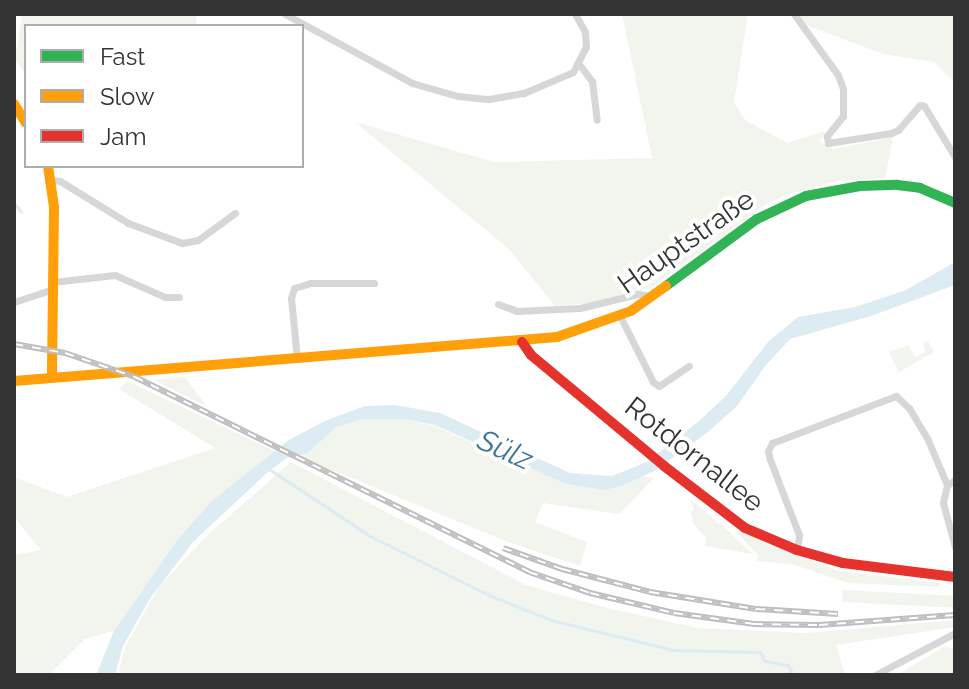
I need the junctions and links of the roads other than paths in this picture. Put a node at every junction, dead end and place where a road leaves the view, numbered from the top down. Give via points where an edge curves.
1 (285, 14) edge
2 (575, 14) edge
3 (794, 14) edge
4 (303, 24) edge
5 (304, 24) edge
6 (579, 64) junction
7 (597, 120) dead end
8 (955, 157) edge
9 (49, 168) edge
10 (52, 180) junction
11 (955, 203) edge
12 (235, 213) dead end
13 (374, 283) dead end
14 (53, 286) junction
15 (655, 296) junction
16 (179, 297) dead end
17 (14, 302) edge
18 (498, 304) dead end
19 (620, 316) junction
20 (522, 342) junction
21 (297, 359) junction
22 (689, 366) dead end
23 (52, 378) junction
24 (14, 381) edge
25 (955, 480) edge
26 (947, 485) junction
27 (955, 547) edge
28 (797, 550) junction
29 (955, 577) edge
30 (955, 633) edge
31 (875, 675) edge

1 - 4 street
2 - 6 street via 586,40
3 - 8 street via 843,89 843,116 827,136 828,143 891,133 920,105
5 - 6 street via 412,83 458,96 515,95 562,79
6 - 7 street via 592,81
9 - 10 main road
10 - 12 street via 128,223 182,243 198,240
10 - 14 main road
11 - 15 main road, Hauptstraße via 897,185 806,196 757,219
13 - 21 street via 294,288
14 - 16 street via 115,275 165,297
14 - 17 street
14 - 23 main road
15 - 18 street via 638,294 580,308 517,311
15 - 19 main road, Hauptstraße
19 - 20 main road, Hauptstraße via 570,334
19 - 22 street via 653,382 659,386
20 - 21 main road, Hauptstraße
20 - 28 main road, Rotdornallee via 531,355 730,520
21 - 23 main road, Hauptstraße
23 - 24 main road, Hauptstraße
25 - 26 street
26 - 27 street via 943,503
26 - 28 street via 928,440 896,396 769,446 799,535
28 - 29 main road, Rotdornallee via 856,565
30 - 31 street

